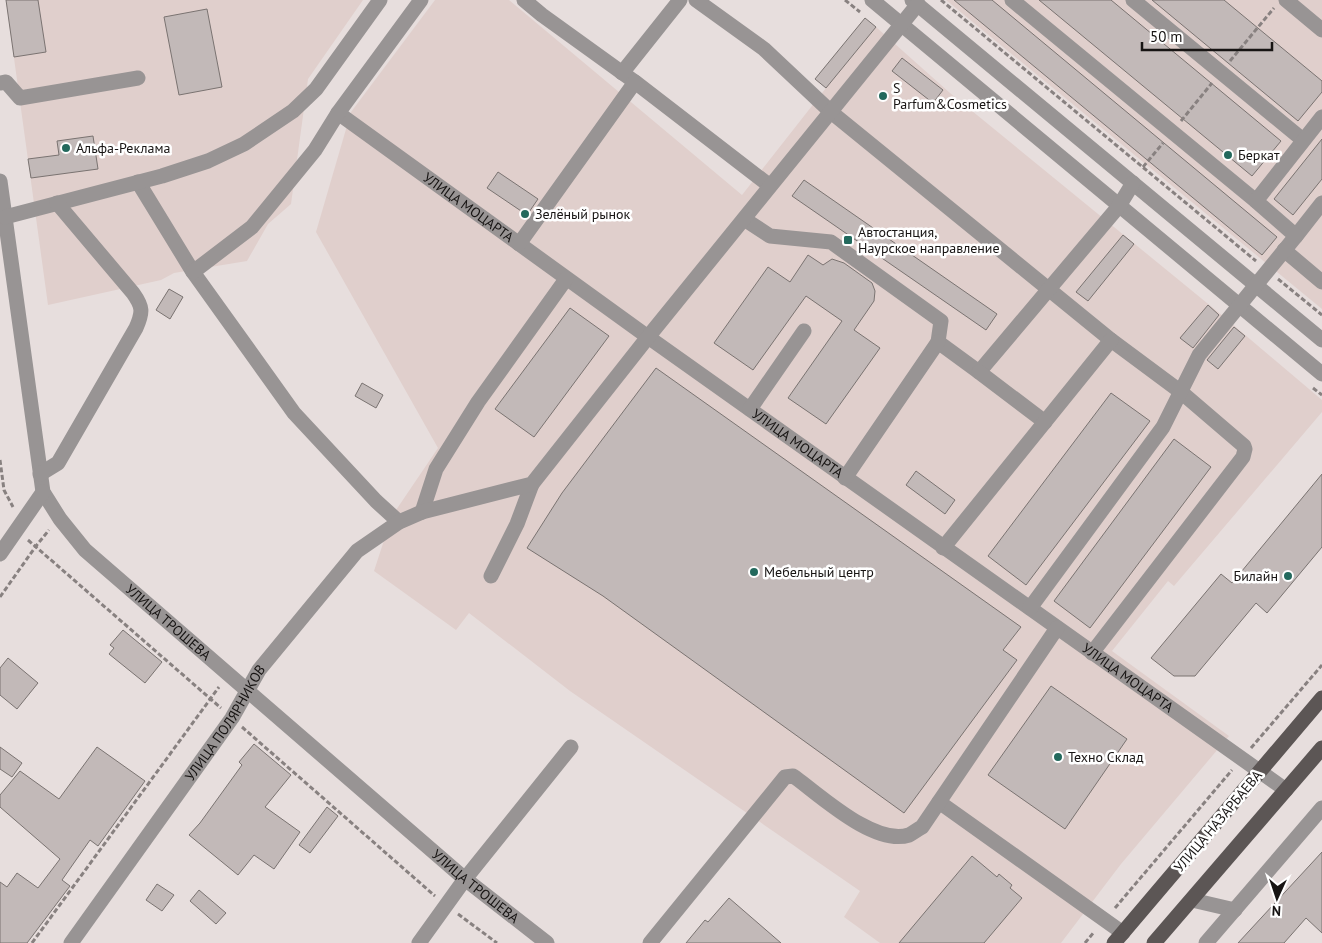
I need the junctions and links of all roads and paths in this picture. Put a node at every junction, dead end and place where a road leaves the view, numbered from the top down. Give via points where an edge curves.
1 (380, 0) edge
2 (421, 0) edge
3 (524, 0) edge
4 (547, 0) edge
5 (680, 0) edge
6 (696, 0) edge
7 (872, 0) edge
8 (941, 0) edge
9 (1012, 0) edge
10 (1133, 0) edge
11 (1286, 0) edge
12 (920, 3) edge
13 (542, 15) junction
14 (901, 25) junction
15 (1322, 30) edge
16 (622, 73) junction
17 (138, 78) dead end
18 (635, 82) junction
19 (0, 83) edge
20 (830, 112) junction
21 (338, 113) junction
22 (1322, 117) edge
23 (1303, 140) junction
24 (0, 181) edge
25 (138, 182) junction
26 (1133, 183) junction
27 (770, 186) junction
28 (1256, 201) junction
29 (57, 203) junction
30 (1322, 203) edge
31 (1119, 206) junction
32 (5, 217) junction
33 (744, 219) junction
34 (1296, 236) junction
35 (519, 244) junction
36 (1284, 250) junction
37 (1268, 270) junction
38 (193, 272) junction
39 (566, 279) junction
40 (1322, 282) edge
41 (1256, 285) junction
42 (1049, 288) junction
43 (1239, 305) junction
44 (1322, 315) edge
45 (804, 331) dead end
46 (648, 337) junction
47 (1112, 340) junction
48 (1322, 340) edge
49 (938, 342) junction
50 (979, 372) junction
51 (1322, 374) edge
52 (1181, 392) junction
53 (750, 409) junction
54 (1045, 422) junction
55 (40, 474) junction
56 (845, 478) junction
57 (532, 484) junction
58 (43, 492) junction
59 (422, 512) junction
60 (60, 519) junction
61 (399, 522) junction
62 (943, 548) junction
63 (0, 554) edge
64 (492, 576) dead end
65 (0, 597) edge
66 (1030, 608) junction
67 (1057, 628) junction
68 (1092, 653) junction
69 (1322, 665) edge
70 (228, 674) junction
71 (248, 691) junction
72 (1322, 698) edge
73 (571, 747) dead end
74 (1322, 748) edge
75 (1242, 759) junction
76 (1260, 772) junction
77 (1286, 790) junction
78 (939, 802) junction
79 (1322, 808) edge
80 (465, 879) junction
81 (1192, 900) junction
82 (1235, 910) junction
83 (1104, 920) junction
84 (1118, 938) edge
85 (32, 943) edge
86 (71, 943) edge
87 (419, 943) edge
88 (547, 943) edge
89 (650, 943) edge
90 (1085, 943) edge
91 (1154, 943) edge
92 (1206, 943) edge

1 - 25 street via 316,90 293,111 244,144 208,161
2 - 21 street
3 - 13 street
4 - 13 street
5 - 16 street
6 - 20 street via 764,49
7 - 14 street
8 - 37 path
9 - 28 street
10 - 23 street
11 - 15 street
12 - 14 street
12 - 26 street
13 - 16 street
14 - 20 street
14 - 31 street
16 - 18 street
17 - 19 street via 20,98 6,82
18 - 27 street
18 - 35 street
20 - 27 street
20 - 42 street
21 - 35 street, УЛИЦА МОЦАРТА
21 - 38 street via 315,150 252,227
22 - 23 street
23 - 28 street
24 - 32 street, УЛИЦА ТРОШЕВА
25 - 29 street
25 - 38 street
26 - 31 street
26 - 41 street
27 - 33 street
28 - 34 street
29 - 32 street
29 - 55 street via 142,308 136,328 58,463
30 - 34 street
31 - 42 street
31 - 43 street
32 - 55 street, УЛИЦА ТРОШЕВА
33 - 46 street
33 - 49 street via 770,236 831,242 941,321
34 - 36 street
35 - 39 street, УЛИЦА МОЦАРТА
36 - 37 street
36 - 40 street
37 - 41 street
37 - 44 path
38 - 61 street via 294,413
39 - 46 street, УЛИЦА МОЦАРТА
39 - 59 street via 446,452 436,470
41 - 43 street
41 - 48 street
42 - 47 street
42 - 50 street
43 - 51 street
43 - 52 street via 1199,355
45 - 53 street
46 - 53 street, УЛИЦА МОЦАРТА
46 - 57 street
47 - 52 street
47 - 54 street
49 - 50 street
49 - 56 street
50 - 54 street
52 - 66 street via 1163,427
52 - 68 street via 1241,443 1244,454
53 - 56 street, УЛИЦА МОЦАРТА
54 - 62 street
55 - 58 street, УЛИЦА ТРОШЕВА
56 - 62 street, УЛИЦА МОЦАРТА
57 - 59 street, УЛИЦА ПОЛЯРНИКОВ
57 - 64 street
58 - 60 street, УЛИЦА ТРОШЕВА
58 - 63 street
59 - 61 street, УЛИЦА ПОЛЯРНИКОВ
60 - 65 path via 36,546
60 - 70 street, УЛИЦА ТРОШЕВА via 85,550
61 - 71 street, УЛИЦА ПОЛЯРНИКОВ via 357,550 259,670
62 - 66 street, УЛИЦА МОЦАРТА
66 - 67 street, УЛИЦА МОЦАРТА
67 - 68 street, УЛИЦА МОЦАРТА
67 - 78 street
68 - 75 street, УЛИЦА МОЦАРТА
69 - 75 path
70 - 71 street, УЛИЦА ТРОШЕВА
70 - 85 path
71 - 80 street, УЛИЦА ТРОШЕВА
71 - 86 street, УЛИЦА ПОЛЯРНИКОВ
72 - 76 main road, УЛИЦА НАЗАРБАЕВА
73 - 80 street
74 - 77 main road
75 - 76 street, УЛИЦА МОЦАРТА
75 - 83 path
76 - 77 street, УЛИЦА МОЦАРТА
76 - 84 main road, УЛИЦА НАЗАРБАЕВА
77 - 81 main road
78 - 83 street
78 - 89 street via 922,826 909,834 895,836 859,824 793,776 785,778
79 - 82 street
80 - 87 street
80 - 88 street, УЛИЦА ТРОШЕВА
81 - 82 street
81 - 91 main road
82 - 92 street
83 - 84 street
83 - 90 path

